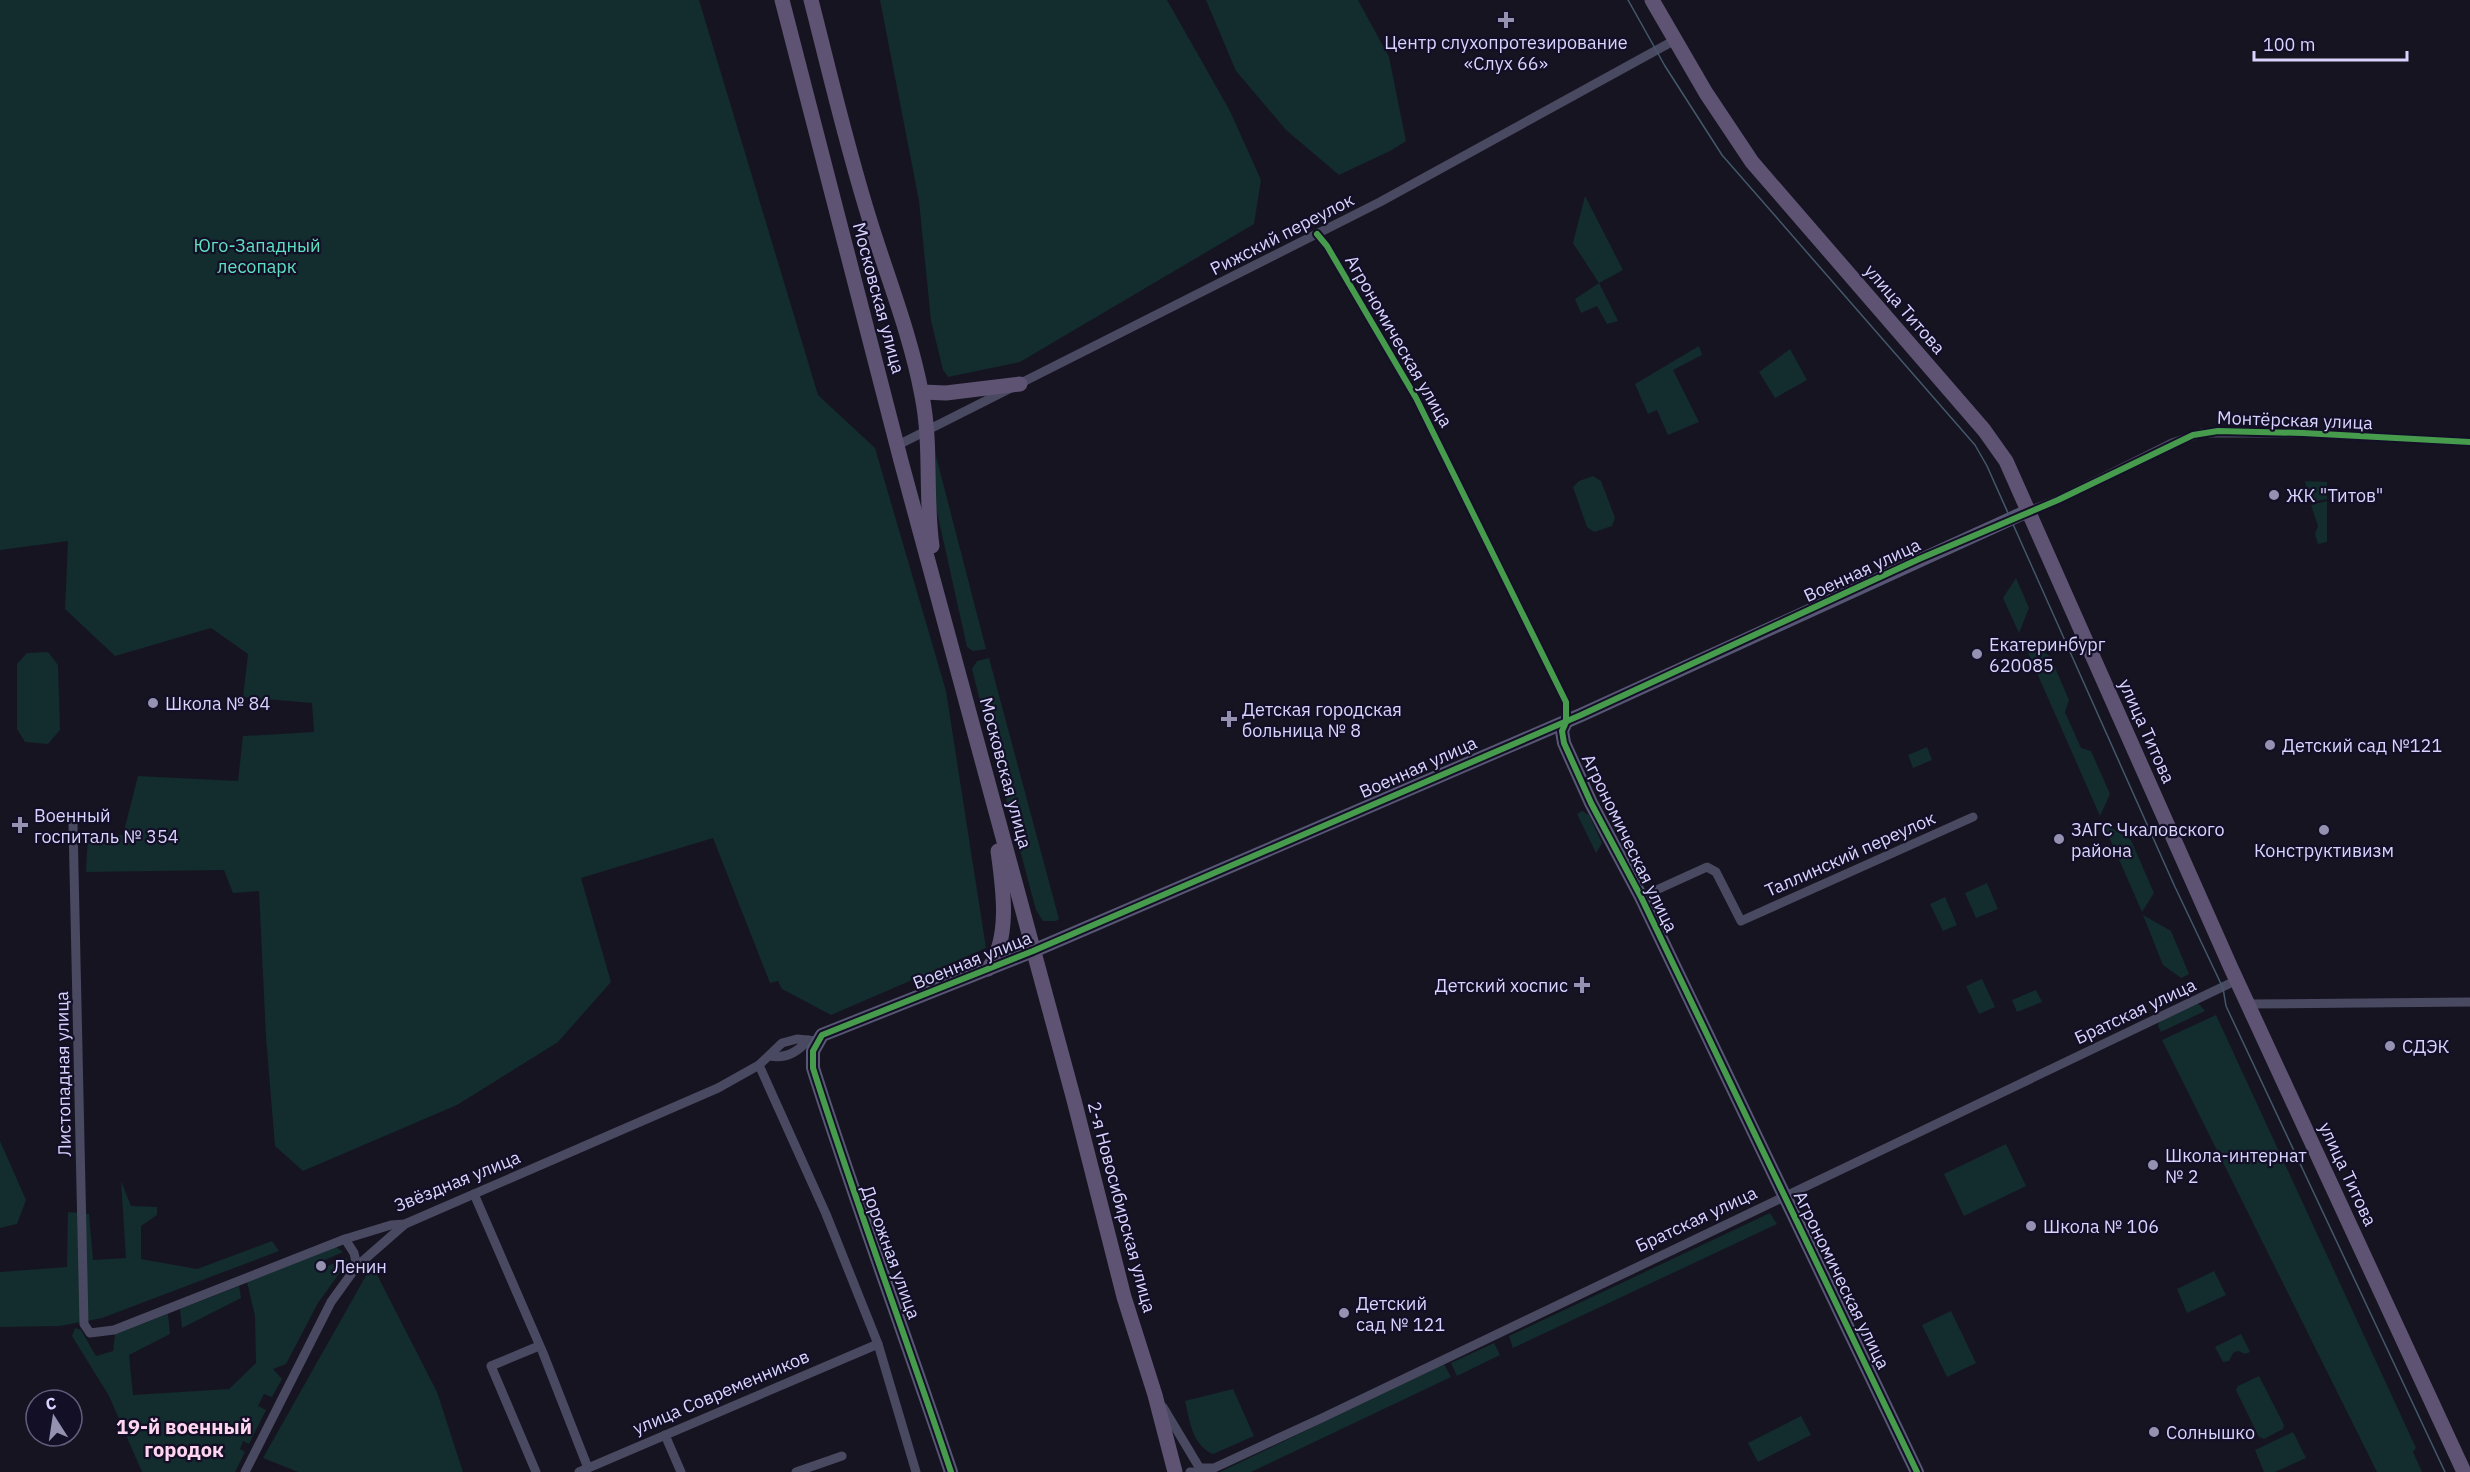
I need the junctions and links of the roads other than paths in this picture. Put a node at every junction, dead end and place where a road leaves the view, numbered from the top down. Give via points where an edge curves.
1 (782, 0) edge
2 (811, 0) edge
3 (1652, 0) edge
4 (1675, 40) junction
5 (1317, 234) junction
6 (1020, 384) junction
7 (922, 392) junction
8 (929, 430) junction
9 (2470, 442) edge
10 (898, 445) junction
11 (2028, 511) junction
12 (941, 605) junction
13 (1566, 722) junction
14 (1973, 817) dead end
15 (999, 822) junction
16 (73, 824) dead end
17 (1641, 897) junction
18 (1033, 951) junction
19 (988, 969) junction
20 (2237, 980) junction
21 (2470, 1002) edge
22 (2249, 1004) junction
23 (812, 1041) junction
24 (782, 1043) joint
25 (770, 1056) junction
26 (759, 1065) junction
27 (474, 1194) junction
28 (1784, 1196) junction
29 (405, 1224) junction
30 (345, 1239) junction
31 (357, 1266) junction
32 (84, 1324) joint
33 (878, 1344) junction
34 (539, 1346) junction
35 (1155, 1395) junction
36 (665, 1435) junction
37 (842, 1456) dead end
38 (583, 1470) edge
39 (1197, 1471) edge
40 (245, 1472) edge
41 (536, 1472) edge
42 (681, 1472) edge
43 (796, 1472) edge
44 (916, 1472) edge
45 (951, 1472) edge
46 (1175, 1472) edge
47 (1917, 1472) edge
48 (2464, 1472) edge

1 - 10 main road, Московская улица
2 - 7 main road, Московская улица via 869,220
3 - 4 main road, улица Титова
4 - 5 street, Рижский переулок
4 - 11 main road, улица Титова via 1752,162 1998,448
5 - 6 street, Рижский переулок
5 - 13 street, Агрономическая улица via 1439,443 1566,702
6 - 7 main road
6 - 8 street, Рижский переулок
7 - 8 main road, Московская улица
8 - 10 street, Рижский переулок
8 - 12 main road, Московская улица via 928,507
9 - 11 street, Монтёрская улица via 2303,433 2201,433
10 - 12 main road, Московская улица
11 - 13 street, Военная улица
11 - 20 main road, улица Титова
12 - 15 main road, Московская улица
13 - 17 street, Агрономическая улица via 1562,731 1564,744
13 - 18 street, Военная улица
14 - 17 street, Таллинский переулок via 1741,921 1716,872 1707,867
15 - 18 main road, Московская улица
15 - 19 main road via 996,837 1005,896 999,951
16 - 32 street, Листопадная улица
17 - 28 street, Агрономическая улица
18 - 19 street, Военная улица
18 - 35 main road, 2-я Новосибирская улица via 1124,1298
19 - 23 street, Военная улица
20 - 22 main road, улица Титова
20 - 28 street, Братская улица
21 - 22 street
22 - 48 main road, улица Титова
23 - 24 street, Военная улица
23 - 25 street, Военная улица via 788,1055
23 - 45 street, Дорожная улица via 813,1068 858,1208
24 - 25 street, Звёздная улица
25 - 26 street, Звёздная улица
26 - 27 street, Звёздная улица via 718,1088
26 - 33 street via 826,1214
27 - 29 street, Звёздная улица
27 - 34 street
28 - 39 street, Братская улица via 1311,1423 1214,1468
28 - 47 street, Агрономическая улица
29 - 30 street, Звёздная улица
29 - 31 street
30 - 31 street
30 - 32 street, Звёздная улица via 114,1330 90,1333
31 - 40 street via 331,1302
33 - 36 street, улица Современников
33 - 44 street
34 - 38 street
34 - 41 street via 492,1366
35 - 39 street
35 - 46 main road, 2-я Новосибирская улица
36 - 38 street, улица Современников
36 - 42 street
37 - 43 street

